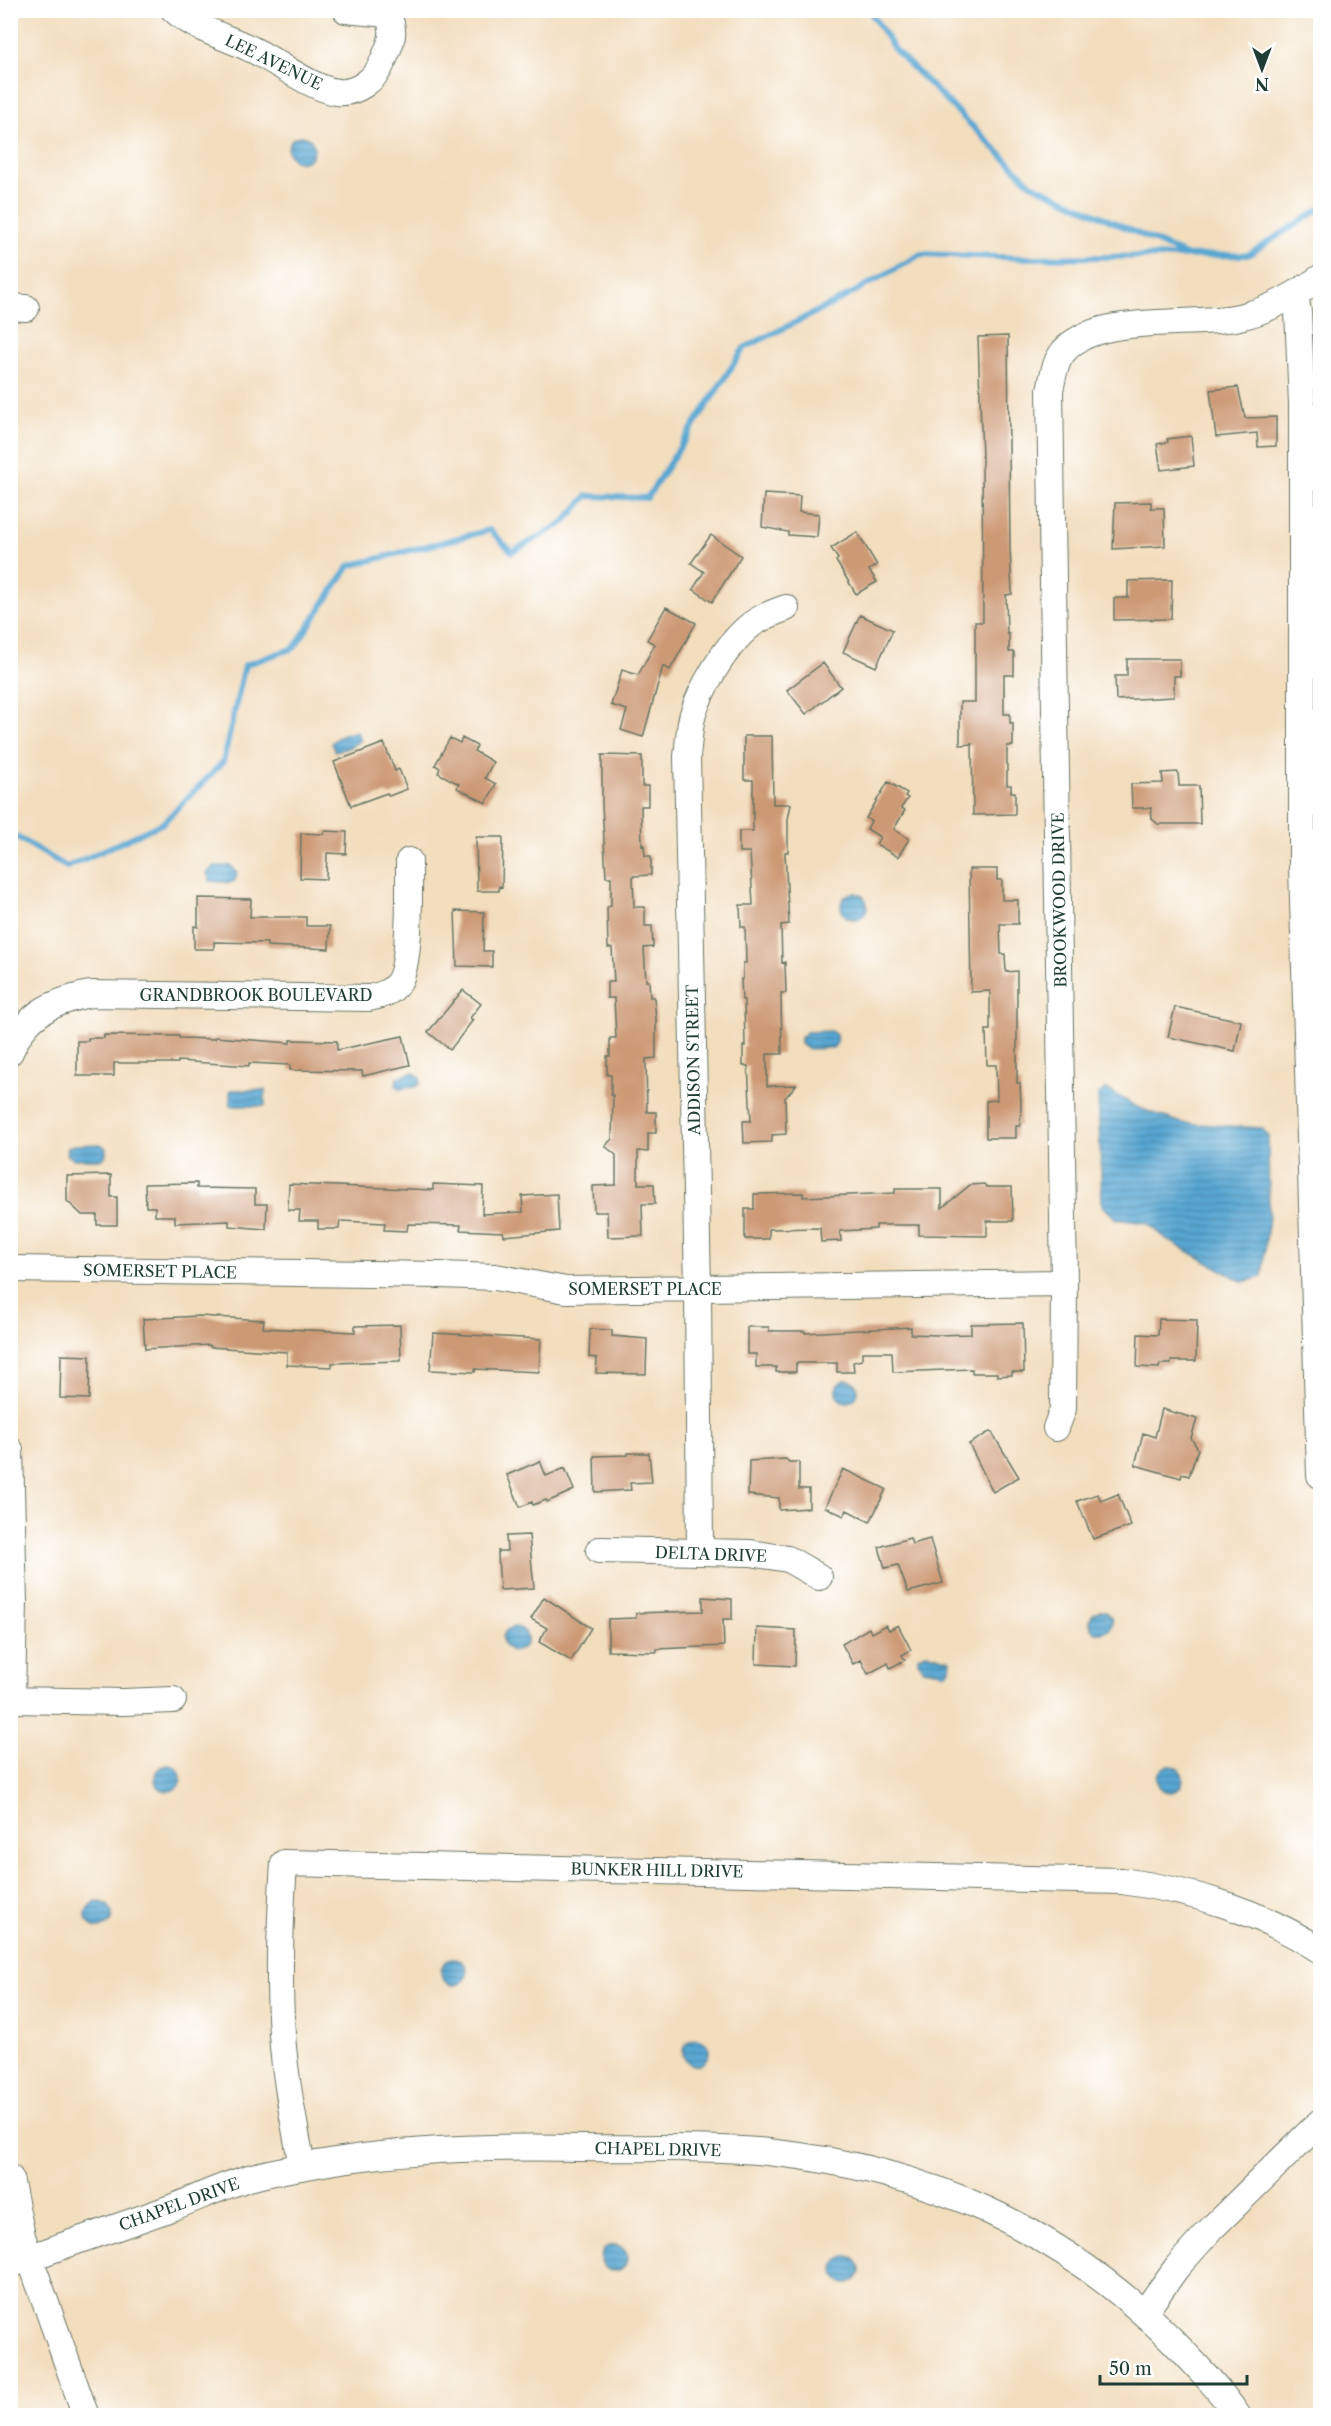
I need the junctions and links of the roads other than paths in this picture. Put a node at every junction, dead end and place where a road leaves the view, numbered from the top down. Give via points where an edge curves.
1 (174, 10) edge
2 (346, 10) edge
3 (1320, 278) edge
4 (1295, 295) junction
5 (786, 608) dead end
6 (409, 861) dead end
7 (10, 1052) edge
8 (10, 1269) edge
9 (1064, 1283) junction
10 (698, 1289) junction
11 (1056, 1428) dead end
12 (10, 1450) edge
13 (1320, 1475) edge
14 (599, 1550) dead end
15 (700, 1552) junction
16 (819, 1576) dead end
17 (11, 1700) edge
18 (173, 1700) dead end
19 (1320, 1950) edge
20 (1320, 2122) edge
21 (302, 2166) junction
22 (10, 2178) edge
23 (20, 2261) edge
24 (1144, 2313) junction
25 (86, 2415) edge
26 (1238, 2415) edge

1 - 2 street, LEE AVENUE via 186,21 251,49 322,87 345,92 355,91 380,70 393,39 393,25 387,14
3 - 4 street
4 - 9 street, BROOKWOOD DRIVE via 1237,318 1102,328 1075,340 1053,371 1050,390
4 - 13 street via 1302,416 1302,867
5 - 10 street, ADDISON STREET via 745,629 726,652 693,714 688,750
6 - 7 street, GRANDBROOK BOULEVARD via 404,973 392,990 382,996 90,994 61,1000 39,1011
8 - 10 street, SOMERSET PLACE via 440,1275 495,1277 566,1290
9 - 10 street, SOMERSET PLACE
9 - 11 street, BROOKWOOD DRIVE via 1063,1408
10 - 15 street, ADDISON STREET
12 - 17 street via 14,1601
14 - 15 street, DELTA DRIVE
15 - 16 street, DELTA DRIVE via 751,1553 788,1559
17 - 18 street
19 - 21 street, BUNKER HILL DRIVE via 1252,1913 1209,1898 1164,1886 1122,1881 284,1863 279,1977 282,2036
20 - 24 street via 1213,2227 1177,2267
21 - 23 street, CHAPEL DRIVE via 250,2178
21 - 24 street, CHAPEL DRIVE via 381,2154 498,2146 711,2149 824,2160 940,2190 991,2211 1087,2266
22 - 23 street via 22,2236
23 - 25 street
24 - 26 street, CHAPEL DRIVE

